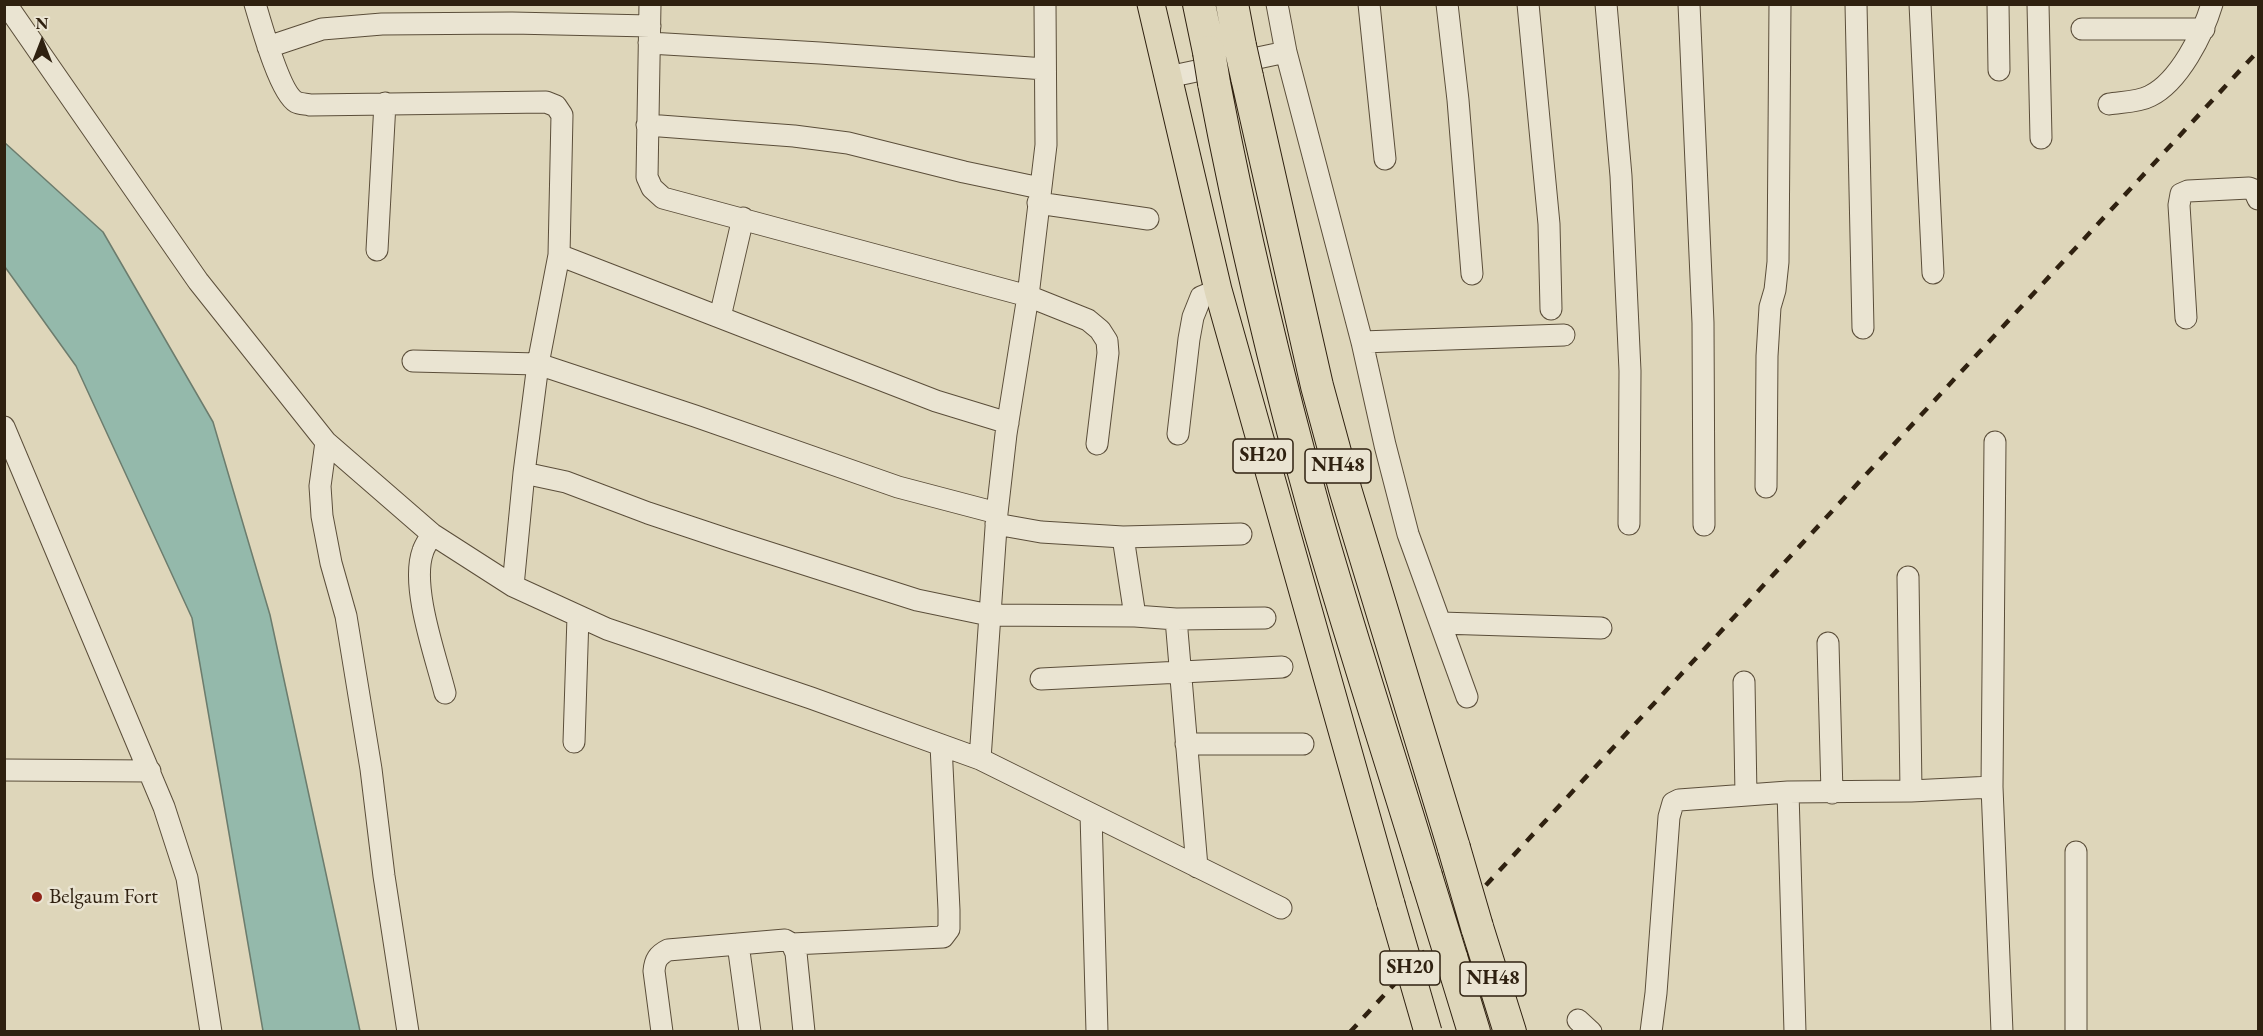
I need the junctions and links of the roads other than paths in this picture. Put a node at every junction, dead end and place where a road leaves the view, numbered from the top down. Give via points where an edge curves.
1 (6, 4) edge
2 (255, 4) edge
3 (650, 4) edge
4 (1045, 4) edge
5 (1151, 4) edge
6 (1199, 4) edge
7 (1232, 4) edge
8 (1277, 4) edge
9 (1369, 4) edge
10 (1447, 4) edge
11 (1528, 4) edge
12 (1606, 4) edge
13 (1689, 4) edge
14 (1780, 4) edge
15 (1856, 4) edge
16 (1920, 4) edge
17 (1998, 4) edge
18 (2038, 4) edge
19 (2212, 4) edge
20 (2082, 29) dead end
21 (2204, 29) junction
22 (650, 34) junction
23 (268, 46) junction
24 (1286, 52) junction
25 (1045, 69) junction
26 (1999, 70) dead end
27 (1168, 77) junction
28 (385, 103) junction
29 (2109, 104) dead end
30 (647, 124) junction
31 (2041, 138) dead end
32 (1385, 159) dead end
33 (1039, 196) junction
34 (2259, 199) edge
35 (743, 218) junction
36 (1148, 219) dead end
37 (377, 250) dead end
38 (559, 255) junction
39 (1933, 273) dead end
40 (1472, 274) dead end
41 (1218, 290) junction
42 (1028, 296) junction
43 (1551, 309) dead end
44 (720, 317) junction
45 (2186, 318) dead end
46 (1863, 328) dead end
47 (1564, 335) dead end
48 (1362, 342) junction
49 (413, 362) dead end
50 (538, 364) junction
51 (1008, 423) junction
52 (4, 427) edge
53 (1178, 434) dead end
54 (326, 442) junction
55 (1995, 442) dead end
56 (1097, 444) dead end
57 (524, 473) junction
58 (1766, 487) dead end
59 (997, 518) junction
60 (1629, 524) dead end
61 (1704, 525) dead end
62 (432, 534) junction
63 (1241, 534) dead end
64 (1123, 537) junction
65 (1908, 577) dead end
66 (513, 586) junction
67 (989, 615) junction
68 (578, 616) junction
69 (1135, 616) junction
70 (1265, 618) dead end
71 (1176, 619) junction
72 (1441, 623) junction
73 (1601, 628) dead end
74 (1828, 643) dead end
75 (1282, 667) dead end
76 (1180, 672) junction
77 (1041, 679) dead end
78 (1744, 682) dead end
79 (445, 693) dead end
80 (1467, 697) dead end
81 (574, 742) dead end
82 (1186, 744) junction
83 (1302, 744) dead end
84 (941, 745) junction
85 (980, 759) junction
86 (4, 770) edge
87 (150, 771) junction
88 (1992, 787) junction
89 (1911, 791) junction
90 (1788, 792) junction
91 (1832, 793) junction
92 (1746, 795) junction
93 (1091, 814) junction
94 (2076, 852) dead end
95 (1197, 867) junction
96 (1281, 908) dead end
97 (738, 944) junction
98 (792, 944) junction
99 (211, 1032) edge
100 (408, 1032) edge
101 (662, 1032) edge
102 (750, 1032) edge
103 (804, 1032) edge
104 (1097, 1032) edge
105 (1428, 1032) edge
106 (1474, 1032) edge
107 (1510, 1032) edge
108 (1651, 1032) edge
109 (1795, 1032) edge
110 (2002, 1032) edge
111 (2076, 1032) edge

1 - 54 street via 198,281
2 - 23 street
3 - 22 street
4 - 25 street
5 - 27 main road, SH20
6 - 106 highway, NH48, bridge via 1234,190 1280,381 1315,511
7 - 107 highway, NH48, bridge via 1293,286 1344,489
8 - 24 street
9 - 32 street
10 - 40 street
11 - 43 street via 1549,224
12 - 60 street via 1621,176 1630,370
13 - 61 street via 1703,323
14 - 58 street via 1778,262 1770,307
15 - 46 street
16 - 39 street
17 - 26 street
18 - 31 street
19 - 21 street
20 - 21 street
21 - 29 street via 2176,75 2164,87 2149,97
22 - 23 street via 512,23 382,24 322,30
22 - 25 street via 820,53
22 - 30 street
23 - 28 street via 287,93 296,102
24 - 27 street
24 - 48 street
25 - 33 street via 1046,145
27 - 41 main road, SH20
28 - 37 street
28 - 38 street via 546,102 556,106 562,115
30 - 33 street via 848,143 964,172
30 - 35 street via 647,177 652,188 663,198
33 - 36 street
33 - 42 street
34 - 45 street via 2249,188 2181,194
35 - 42 street
35 - 44 street
38 - 44 street
38 - 50 street
41 - 53 street via 1202,297 1193,317
41 - 105 main road, SH20, bridge
42 - 51 street
42 - 56 street via 1088,320 1107,341
44 - 51 street via 936,401
47 - 48 street
48 - 72 street via 1408,534
49 - 50 street
50 - 57 street
50 - 59 street
51 - 59 street
52 - 87 street
54 - 62 street
54 - 100 street via 320,486 322,516 348,627
55 - 88 street
57 - 66 street
57 - 67 street via 567,482 718,537 917,600
59 - 64 street via 1041,532
59 - 67 street
62 - 66 street
62 - 79 street via 423,552 420,589
63 - 64 street
64 - 69 street
65 - 89 street
66 - 68 street
67 - 69 street
67 - 85 street
68 - 81 street
68 - 84 street
69 - 71 street
70 - 71 street
71 - 76 street
72 - 73 street
72 - 80 street
74 - 91 street
75 - 76 street
76 - 77 street
76 - 82 street
78 - 92 street
82 - 83 street
82 - 95 street
84 - 85 street
84 - 98 street via 949,929 943,937 925,939
85 - 93 street
86 - 87 street
87 - 99 street via 187,878
88 - 89 street
88 - 110 street
89 - 91 street
90 - 91 street
90 - 92 street
90 - 109 street
92 - 108 street via 1679,800 1670,809
93 - 95 street
93 - 104 street
94 - 111 street
95 - 96 street
97 - 98 street via 785,940
97 - 101 street via 668,950 659,955 654,971
97 - 102 street
98 - 103 street

